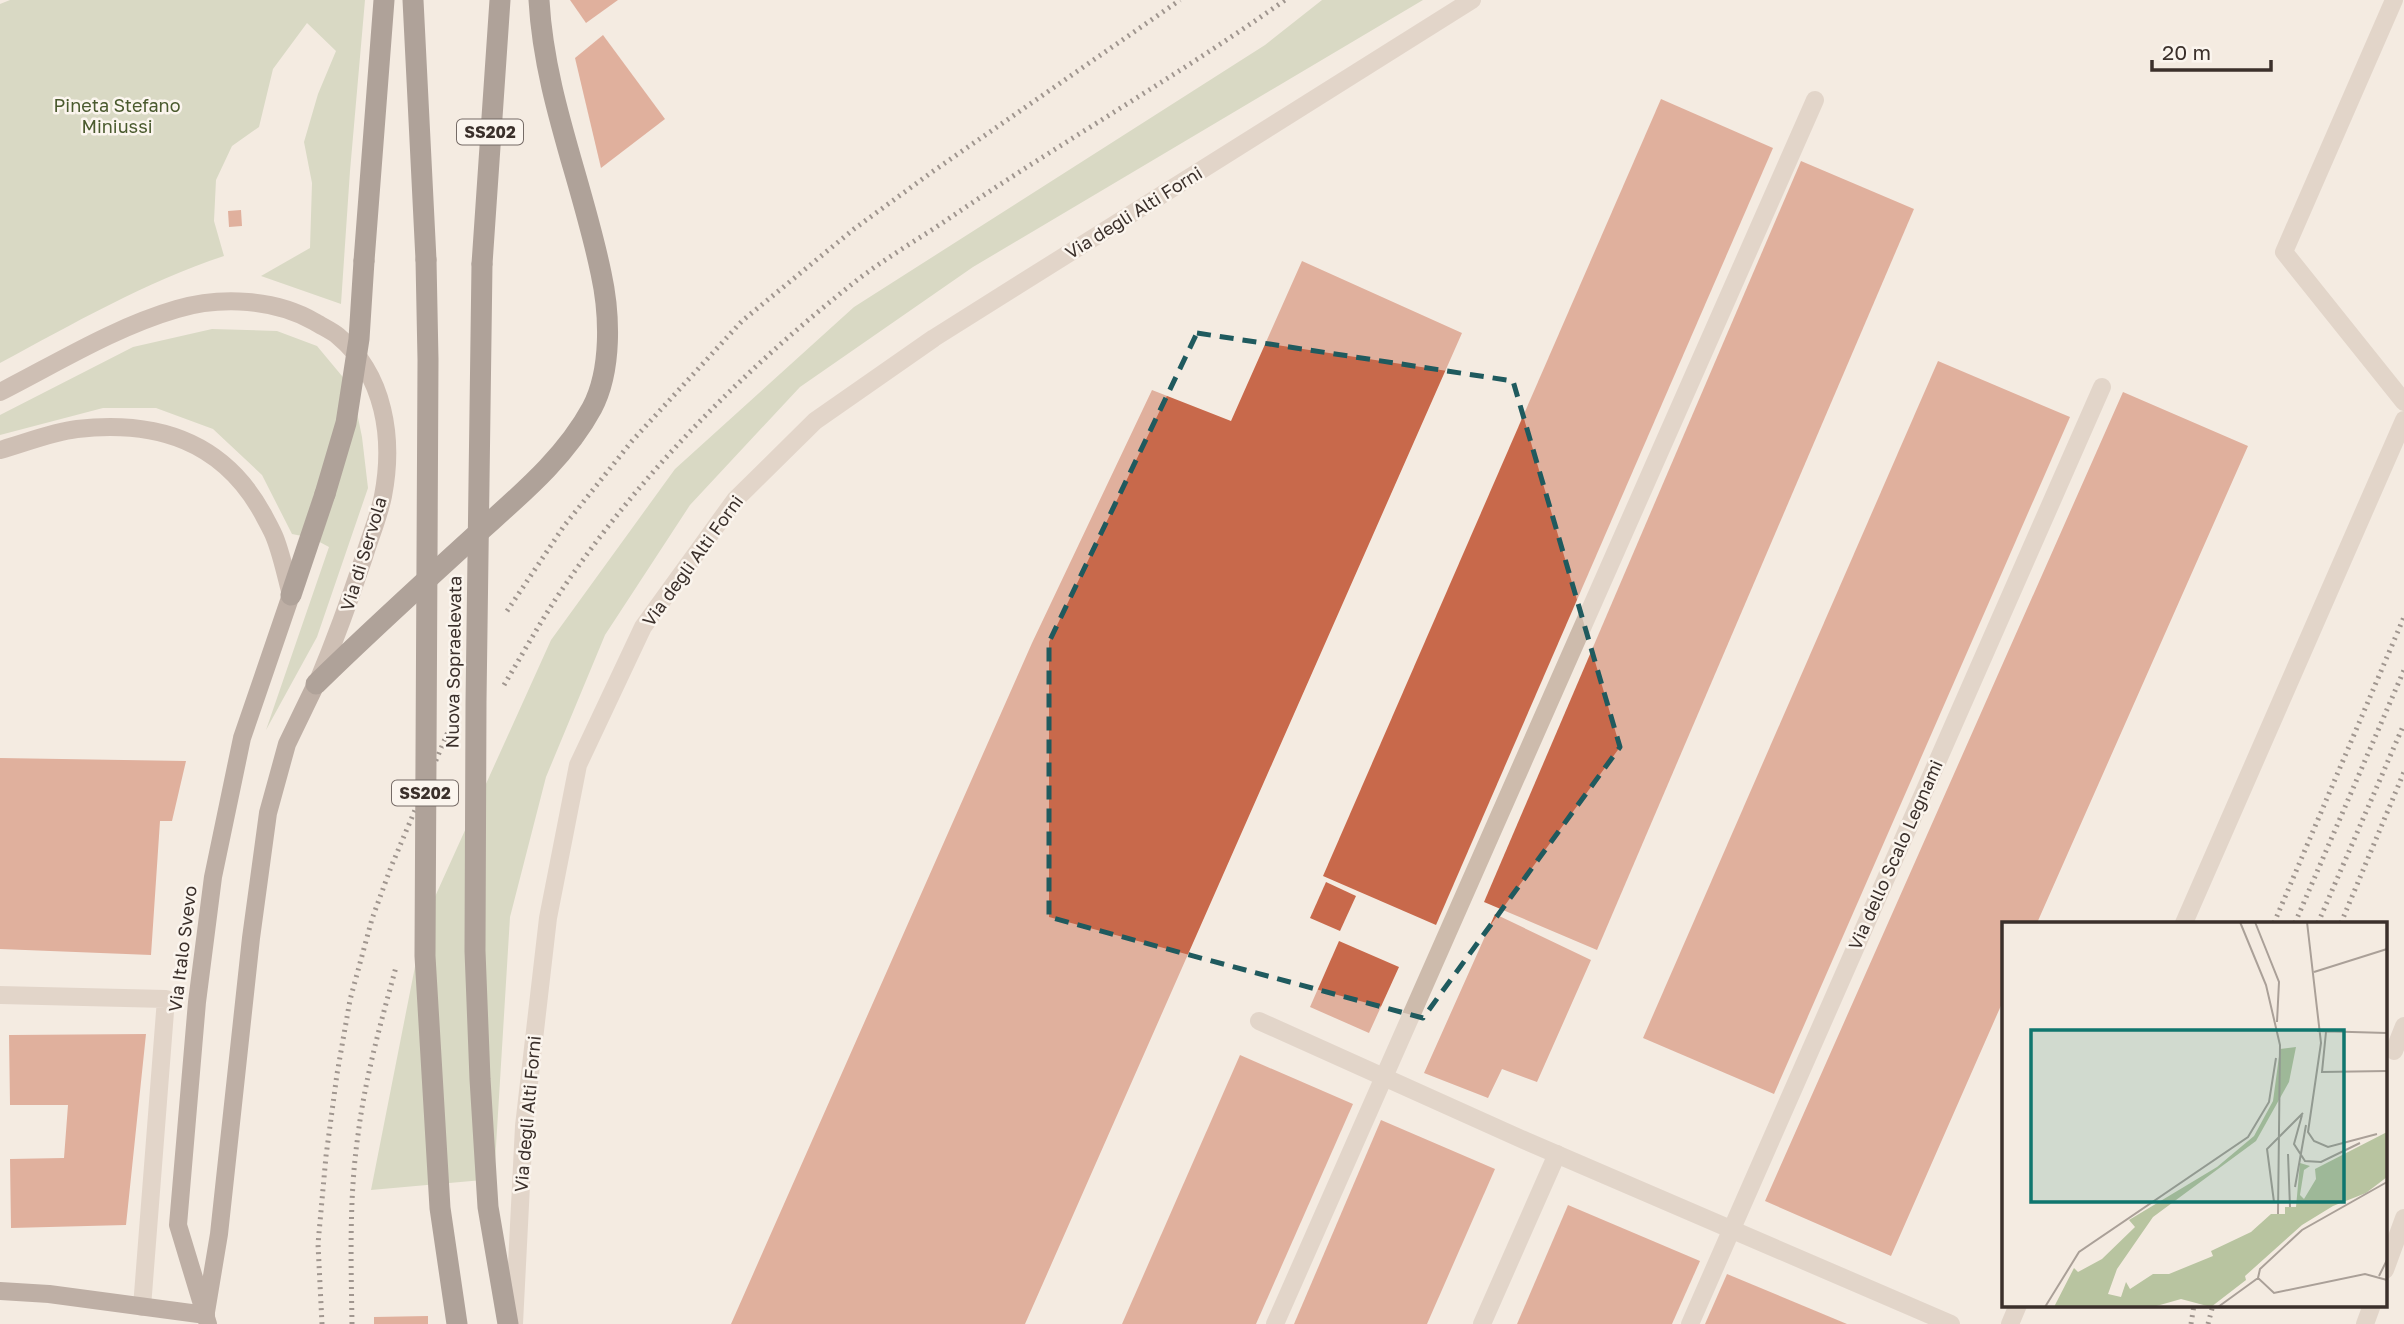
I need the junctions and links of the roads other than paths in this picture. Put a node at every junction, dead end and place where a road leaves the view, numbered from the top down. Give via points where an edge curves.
1 (384, 0) edge
2 (413, 0) edge
3 (500, 0) edge
4 (1472, 0) edge
5 (2394, 0) edge
6 (539, 6) edge
7 (1815, 100) dead end
8 (2102, 387) dead end
9 (0, 392) edge
10 (2404, 402) edge
11 (2404, 420) edge
12 (0, 450) edge
13 (291, 595) junction
14 (316, 684) junction
15 (2184, 922) edge
16 (0, 995) edge
17 (1259, 1021) dead end
18 (2404, 1026) edge
19 (2394, 1054) edge
20 (1383, 1078) junction
21 (1557, 1154) junction
22 (2404, 1218) edge
23 (1731, 1230) junction
24 (2386, 1267) edge
25 (0, 1291) edge
26 (2018, 1306) edge
27 (2372, 1306) edge
28 (142, 1307) junction
29 (207, 1320) edge
30 (457, 1324) edge
31 (508, 1324) edge
32 (514, 1324) edge
33 (1275, 1324) edge
34 (1482, 1324) edge
35 (1690, 1324) edge
36 (1951, 1324) edge
37 (2010, 1324) edge
38 (2365, 1324) edge

1 - 13 highway, bridge via 359,339 346,423
2 - 30 highway, Nuova Sopraelevata / SS202, bridge via 428,359 425,956 440,1208
3 - 31 highway, Nuova Sopraelevata / SS202, bridge via 482,264 475,951 488,1207
4 - 32 street, Via degli Alti Forni via 934,338 815,421 735,500 681,574 643,627 578,765 548,918 524,1126
5 - 10 street via 2284,252
6 - 14 highway, bridge via 552,90 602,275 608,329 603,373 593,406 542,474
7 - 20 street
8 - 23 street, Via dello Scalo Legnami
9 - 14 main road, Via di Servola via 135,323 212,302 257,303 298,312 338,336 367,369 382,404 388,449 383,497 344,619
11 - 15 street
12 - 13 main road via 75,429 121,426 197,444 227,466 251,493 275,537
13 - 29 main road, Via Italo Svevo via 242,738 214,877 197,1002 178,1225
14 - 29 main road via 287,744 268,813
16 - 28 street via 166,999
17 - 20 street
18 - 19 street
20 - 21 street
20 - 33 street
21 - 23 street
21 - 34 street
22 - 24 street
23 - 35 street, Via dello Scalo Legnami
23 - 36 street
25 - 28 main road
26 - 37 street
27 - 38 street
28 - 29 main road

